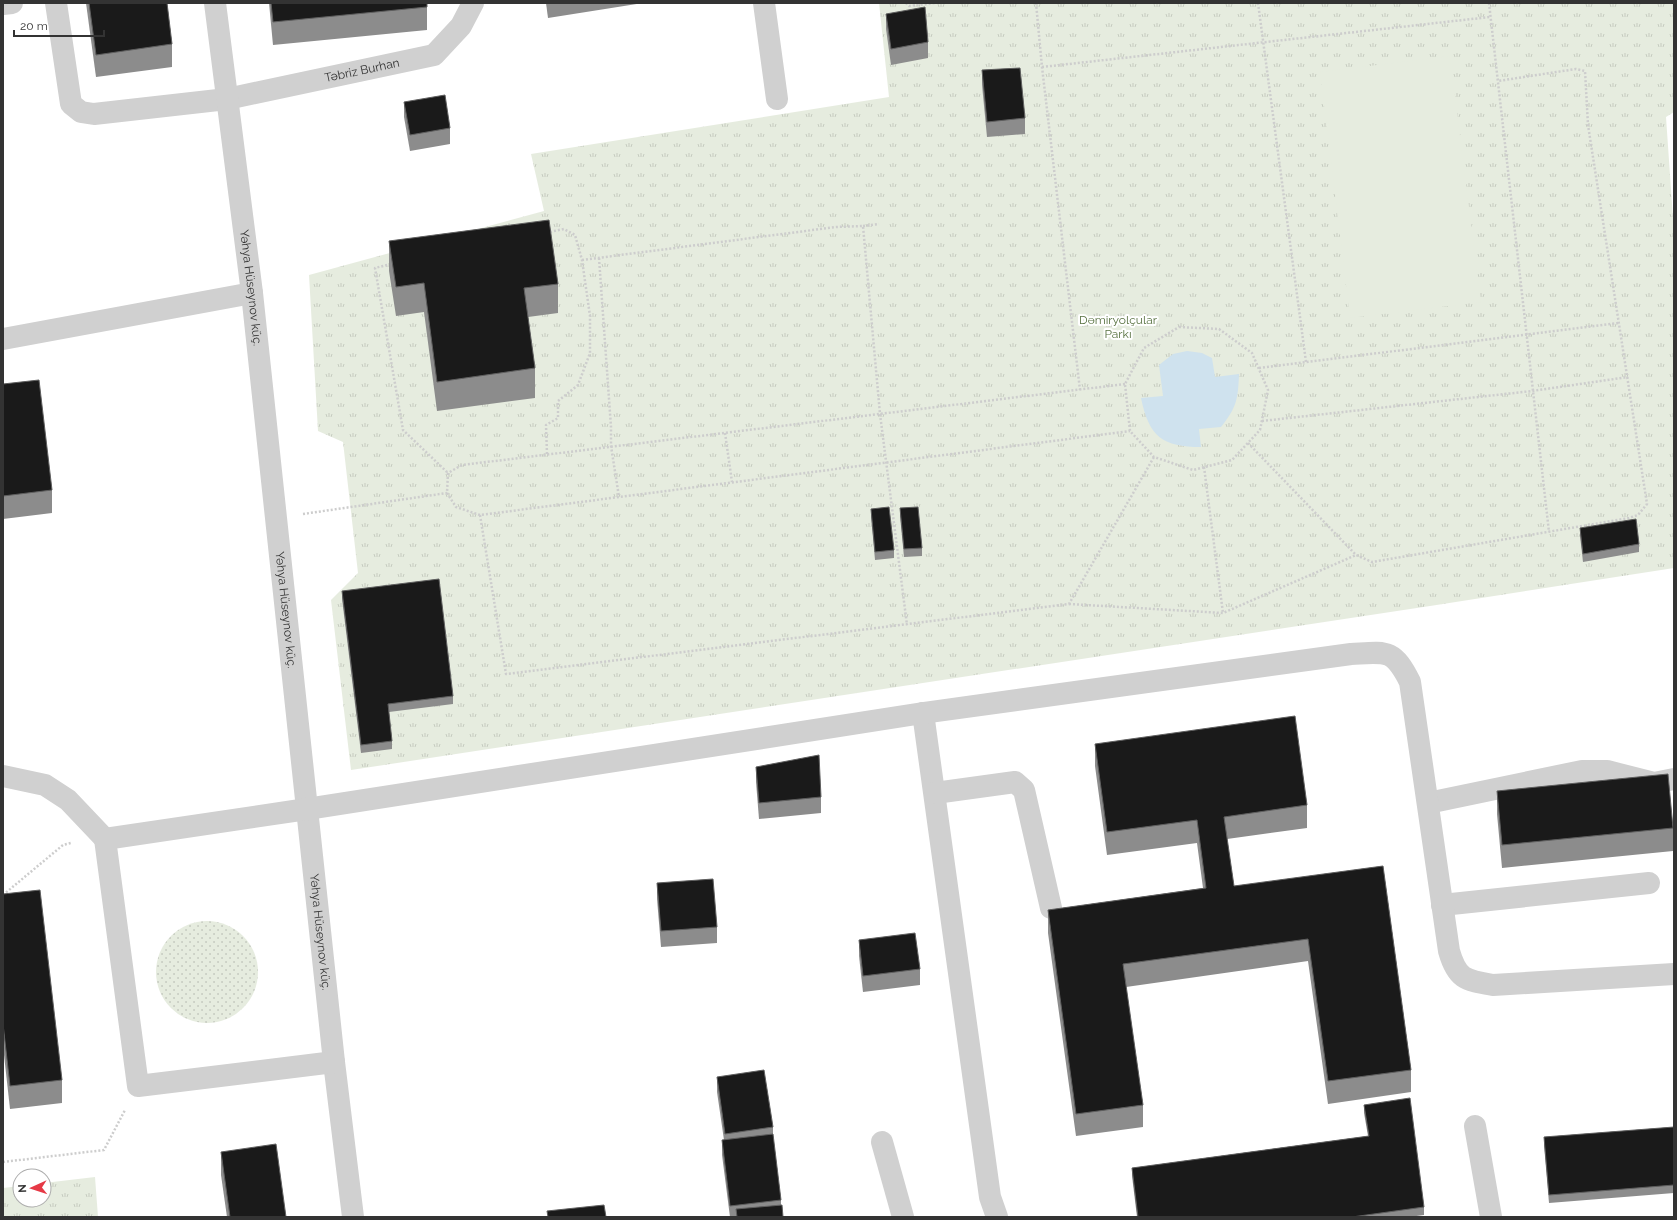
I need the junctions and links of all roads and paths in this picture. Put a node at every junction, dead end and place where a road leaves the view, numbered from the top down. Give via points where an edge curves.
1 (12, 3) edge
2 (56, 3) edge
3 (215, 3) edge
4 (473, 3) edge
5 (764, 3) edge
6 (906, 3) edge
7 (935, 3) edge
8 (1036, 3) edge
9 (1258, 3) edge
10 (1489, 3) edge
11 (3, 4) edge
12 (1490, 17) junction
13 (1264, 43) junction
14 (1042, 67) junction
15 (1498, 81) junction
16 (227, 99) junction
17 (777, 99) dead end
18 (880, 224) dead end
19 (864, 226) junction
20 (547, 232) edge
21 (598, 258) junction
22 (582, 260) junction
23 (397, 263) edge
24 (252, 293) junction
25 (1619, 323) junction
26 (1526, 334) junction
27 (3, 339) edge
28 (1306, 362) junction
29 (1259, 368) junction
30 (1628, 377) junction
31 (1125, 384) junction
32 (1080, 390) junction
33 (1532, 391) junction
34 (880, 414) junction
35 (1262, 422) junction
36 (1130, 431) junction
37 (725, 433) junction
38 (1248, 442) junction
39 (611, 446) junction
40 (547, 454) junction
41 (1154, 457) junction
42 (886, 462) junction
43 (1204, 467) junction
44 (448, 473) junction
45 (732, 482) junction
46 (447, 493) junction
47 (619, 497) junction
48 (480, 515) junction
49 (277, 518) junction
50 (1549, 532) junction
51 (1356, 555) junction
52 (1069, 604) junction
53 (1223, 613) junction
54 (908, 625) junction
55 (923, 713) junction
56 (3, 776) edge
57 (1674, 779) edge
58 (935, 793) junction
59 (1428, 803) junction
60 (307, 809) junction
61 (105, 839) junction
62 (1649, 883) dead end
63 (3, 895) edge
64 (1442, 905) junction
65 (1051, 908) edge
66 (1674, 974) edge
67 (334, 1062) junction
68 (138, 1086) junction
69 (1475, 1126) dead end
70 (882, 1142) dead end
71 (3, 1162) edge
72 (353, 1217) edge
73 (903, 1217) edge
74 (997, 1217) edge
75 (1491, 1217) edge

1 - 11 street
2 - 16 street, Təbriz Burhan via 71,104 81,112 94,114
3 - 16 street, Yəhya Hüseynov küç.
4 - 16 street, Təbriz Burhan via 461,26 434,55
5 - 17 street
6 - 7 path via 909,6
8 - 14 path
9 - 13 path
10 - 12 path
12 - 13 path
12 - 15 path
13 - 14 path
13 - 28 path
14 - 32 path
15 - 25 path via 1576,69 1586,72 1588,125
15 - 26 path
16 - 24 street, Yəhya Hüseynov küç.
18 - 19 path
19 - 21 path via 836,227
19 - 34 path
20 - 22 path via 564,229 575,235
21 - 22 path
21 - 39 path
22 - 40 path via 590,316 590,353 578,385 558,401 558,418 546,425
23 - 44 path via 375,268 403,430
24 - 27 street
24 - 49 street, Yəhya Hüseynov küç.
25 - 26 path
25 - 30 path
26 - 28 path
26 - 33 path
28 - 29 path
29 - 31 path via 1252,352 1219,329 1179,327 1144,348
29 - 35 path via 1268,390
30 - 33 path
30 - 50 path via 1647,504 1638,515
31 - 32 path
31 - 36 path
32 - 34 path
33 - 35 path
33 - 50 path
34 - 37 path
34 - 42 path
35 - 38 path via 1260,430
36 - 41 path
36 - 42 path
37 - 39 path
37 - 45 path
38 - 43 path via 1232,460
38 - 51 path
39 - 40 path
39 - 47 path
40 - 44 path via 462,465
41 - 43 path via 1193,470
41 - 52 path
42 - 45 path
42 - 54 path
43 - 53 path
44 - 46 path
45 - 47 path
46 - 48 path via 456,508
46 - 49 path
47 - 48 path
48 - 54 path via 506,674
49 - 60 street, Yəhya Hüseynov küç.
50 - 51 path via 1372,562
51 - 53 path
52 - 53 path
52 - 54 path
55 - 58 street
55 - 59 street via 1380,652 1396,658 1410,682
55 - 60 street
56 - 61 street via 45,785 68,800
57 - 59 street via 1654,784 1607,771 1582,771
58 - 65 street via 1015,782 1024,790
58 - 74 street via 990,1197
59 - 64 street
60 - 61 street
60 - 67 street, Yəhya Hüseynov küç.
61 - 63 path via 63,845
61 - 68 street
62 - 64 street
64 - 66 street via 1453,966 1460,975 1472,981 1493,985
67 - 68 street
67 - 72 street, Yəhya Hüseynov küç.
68 - 71 path via 104,1150
69 - 75 street
70 - 73 street

